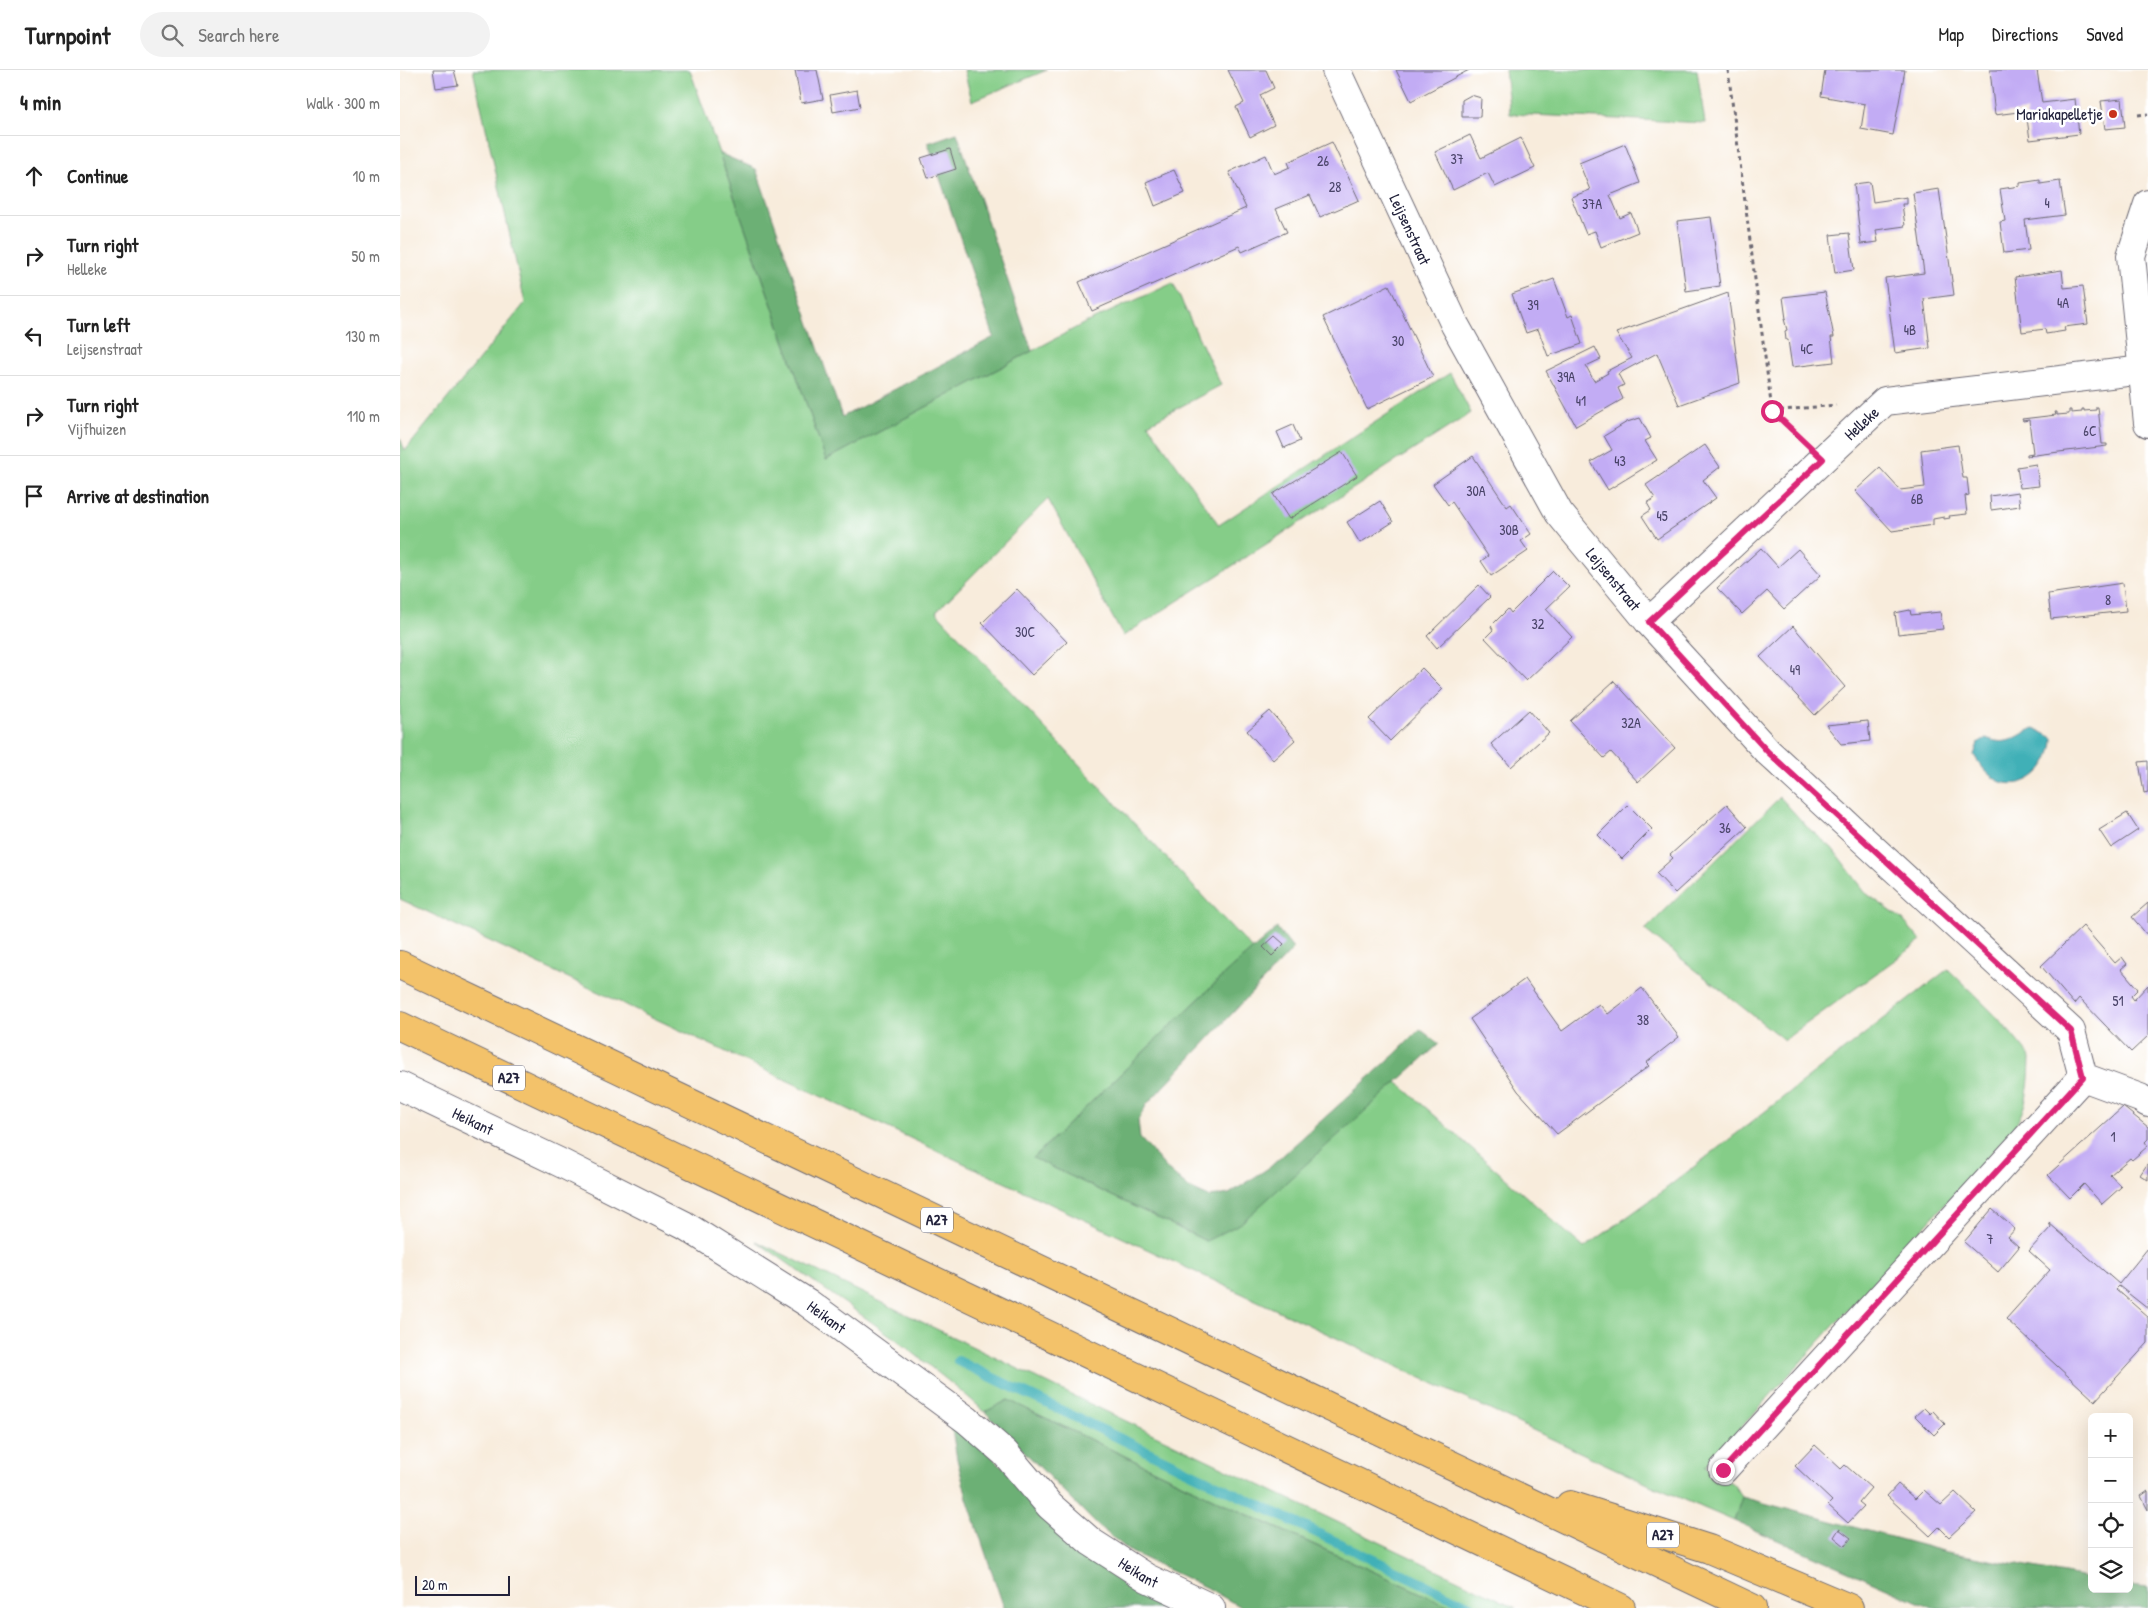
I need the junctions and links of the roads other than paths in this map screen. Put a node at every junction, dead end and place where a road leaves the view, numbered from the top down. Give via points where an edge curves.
1 (1336, 70) edge
2 (2148, 204) edge
3 (2143, 370) junction
4 (2148, 423) edge
5 (1649, 622) junction
6 (400, 965) edge
7 (400, 1026) edge
8 (2083, 1077) junction
9 (400, 1086) edge
10 (2145, 1096) edge
11 (1723, 1470) dead end
12 (1473, 1475) junction
13 (1211, 1608) edge
14 (1622, 1608) edge
15 (1752, 1608) edge
16 (1849, 1608) edge

1 - 5 street, Leijsenstraat via 1455,325 1559,512
2 - 3 street via 2131,256
3 - 4 street
3 - 5 street, Helleke via 1885,401
5 - 8 street, Leijsenstraat via 1768,752 2071,1031
6 - 12 highway, A27
7 - 14 highway, A27
8 - 10 street
8 - 11 street
9 - 13 street, Heikant via 684,1225 808,1303 967,1420 1005,1454 1050,1506 1091,1542 1147,1578
12 - 15 highway, A27
12 - 16 highway, A27 via 1709,1550

